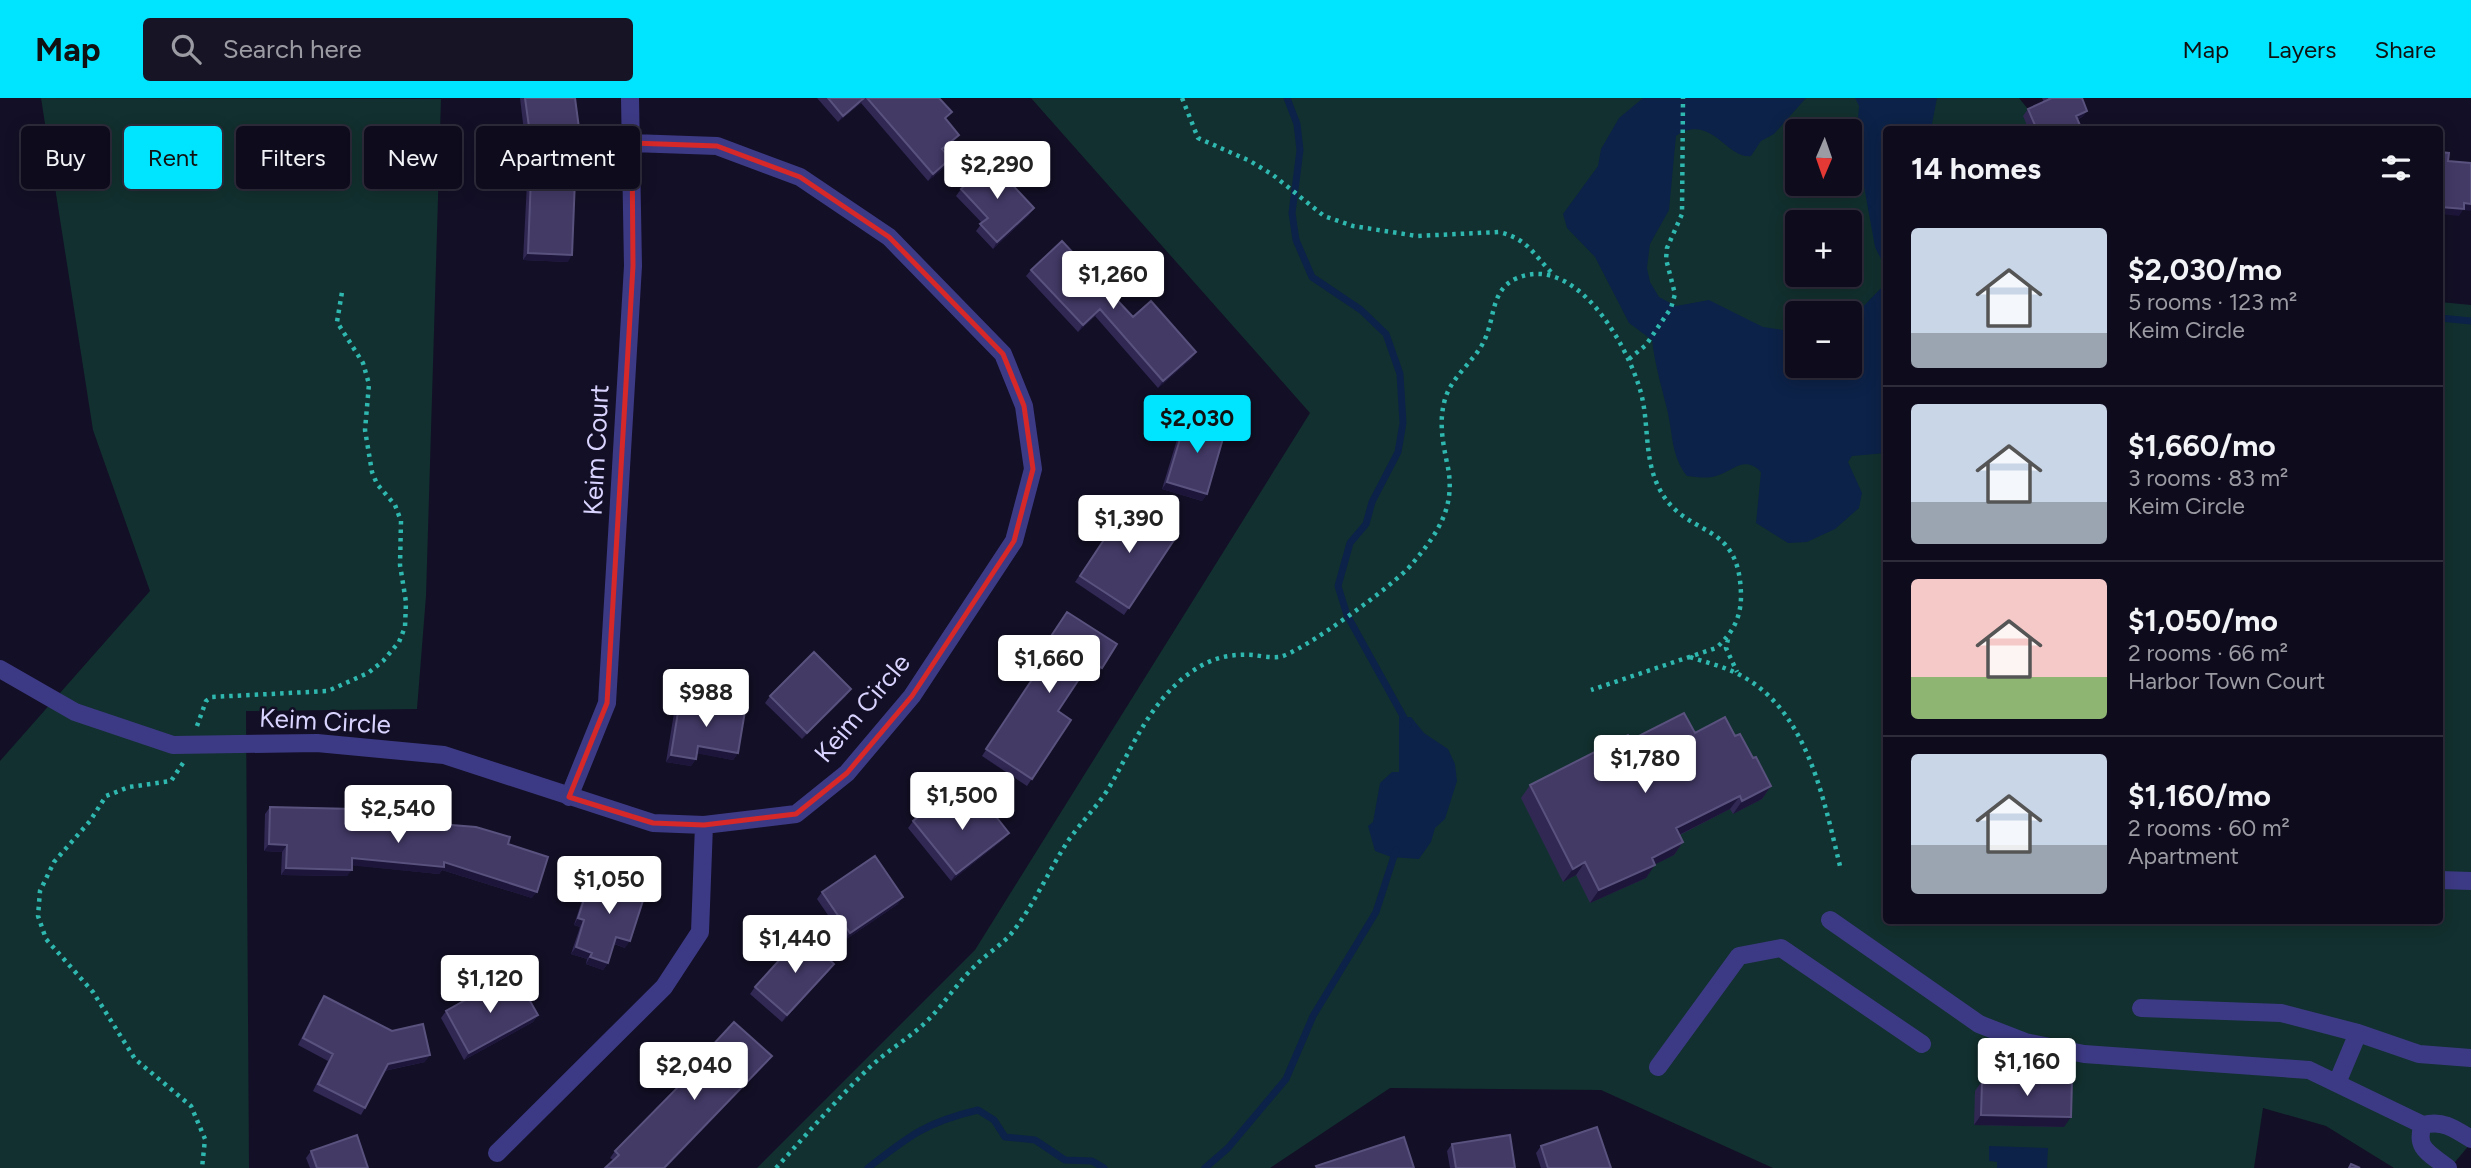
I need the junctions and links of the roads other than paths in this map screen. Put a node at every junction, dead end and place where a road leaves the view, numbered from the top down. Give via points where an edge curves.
1 (630, 98) edge
2 (631, 126) edge
3 (640, 143) edge
4 (632, 189) edge
5 (0, 669) edge
6 (569, 797) junction
7 (704, 825) junction
8 (2443, 880) edge
9 (2471, 881) edge
10 (1830, 920) dead end
11 (2141, 1008) dead end
12 (2358, 1033) junction
13 (1922, 1044) dead end
14 (2471, 1058) edge
15 (1658, 1067) dead end
16 (2337, 1083) junction
17 (2423, 1125) junction
18 (2471, 1139) edge
19 (497, 1153) dead end
20 (2448, 1168) edge

1 - 2 street, Keim Court
3 - 7 street, Keim Circle via 716,146 800,177 889,237 1003,354 1024,406 1033,469 1014,541 912,696 847,773 796,814
4 - 6 street, Keim Court via 633,266 607,703
5 - 6 street, Keim Circle via 75,712 173,745 317,743 444,755
6 - 7 street, Keim Circle via 653,823
7 - 19 street via 700,932 664,987
8 - 9 street
10 - 16 street via 1979,1024 2025,1042 2084,1054 2309,1070
11 - 12 street via 2281,1013
12 - 14 street via 2419,1054
12 - 16 street
13 - 15 street via 1781,948 1739,956
16 - 17 street
17 - 18 street via 2449,1125
17 - 20 street via 2418,1137 2421,1146

